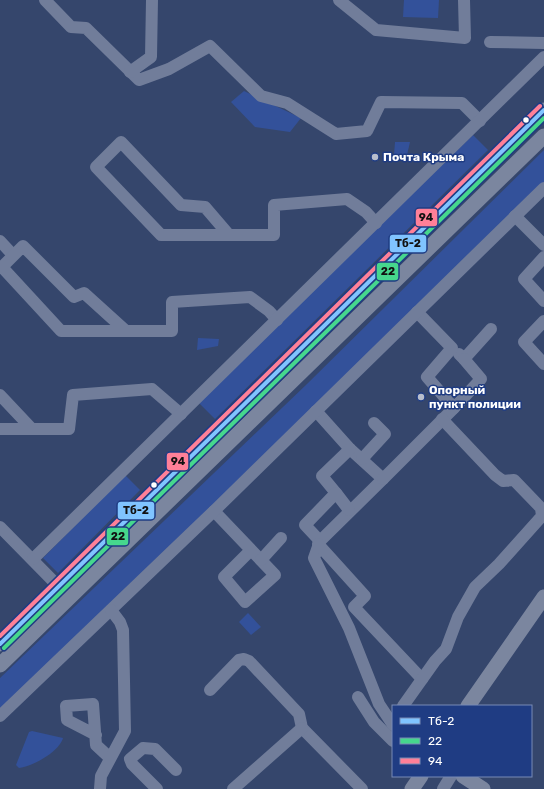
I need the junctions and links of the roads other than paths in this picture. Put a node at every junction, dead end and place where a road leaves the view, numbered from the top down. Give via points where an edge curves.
1 (45, 0) edge
2 (152, 0) edge
3 (339, 0) edge
4 (464, 0) edge
5 (490, 42) dead end
6 (544, 43) edge
7 (151, 57) junction
8 (544, 57) edge
9 (169, 69) junction
10 (130, 72) junction
11 (544, 110) edge
12 (480, 121) junction
13 (544, 136) edge
14 (544, 188) edge
15 (515, 216) junction
16 (376, 223) junction
17 (229, 235) junction
18 (0, 241) edge
19 (544, 245) edge
20 (14, 255) junction
21 (544, 258) edge
22 (544, 301) edge
23 (417, 312) junction
24 (278, 320) junction
25 (544, 321) edge
26 (491, 330) dead end
27 (126, 331) junction
28 (452, 348) junction
29 (464, 359) junction
30 (544, 364) edge
31 (0, 395) edge
32 (454, 408) junction
33 (316, 411) junction
34 (181, 414) junction
35 (442, 419) junction
36 (374, 423) dead end
37 (32, 429) junction
38 (0, 430) edge
39 (350, 449) junction
40 (362, 459) junction
41 (383, 479) junction
42 (336, 493) junction
43 (349, 510) junction
44 (214, 511) junction
45 (319, 512) junction
46 (0, 527) edge
47 (332, 528) junction
48 (281, 538) dead end
49 (319, 542) junction
50 (251, 550) junction
51 (33, 559) junction
52 (261, 560) junction
53 (59, 587) junction
54 (544, 597) edge
55 (110, 610) junction
56 (0, 644) edge
57 (0, 665) edge
58 (422, 679) junction
59 (210, 690) dead end
60 (358, 697) dead end
61 (404, 705) edge
62 (469, 705) edge
63 (0, 716) edge
64 (392, 722) edge
65 (302, 728) junction
66 (96, 735) dead end
67 (392, 740) edge
68 (110, 758) junction
69 (176, 770) dead end
70 (419, 777) edge
71 (451, 777) edge
72 (465, 777) edge
73 (100, 789) edge
74 (157, 789) edge
75 (233, 789) edge
76 (362, 789) edge
77 (412, 789) edge
78 (443, 789) edge
79 (483, 789) edge

1 - 10 street via 70,27 86,28
2 - 7 street
3 - 4 street via 376,30 465,38
5 - 6 street
7 - 9 street
7 - 10 street
8 - 12 street
9 - 10 street via 138,80
9 - 12 street via 210,46 261,96 287,103 336,134 368,131 381,102 462,103
11 - 53 main road
12 - 16 street
13 - 57 main road
14 - 15 street
15 - 19 street
15 - 23 street
16 - 17 street via 366,212 347,199 274,205 274,235
16 - 24 street
17 - 17 street via 161,235 96,167 121,142 181,204 205,207
18 - 20 street
20 - 27 street via 23,246 74,297 84,293
20 - 27 street via 2,267 61,332
21 - 22 street via 524,279
23 - 28 street
23 - 33 street
24 - 27 street via 250,296 172,302 172,331
24 - 34 street
25 - 30 street via 524,342
26 - 29 street
28 - 29 street
28 - 32 street via 427,377
29 - 32 street via 481,379
31 - 37 street
32 - 35 street
33 - 39 street
33 - 44 street
34 - 37 street via 152,389 73,395 69,429
34 - 51 street
35 - 41 street
35 - 58 street via 495,475 503,481 514,480 540,508 542,516 475,587 458,617 446,649
36 - 40 street via 385,434
37 - 38 street
39 - 40 street
39 - 42 street via 322,476
40 - 41 street
41 - 43 street
42 - 43 street
42 - 45 street
43 - 47 street
44 - 50 street
44 - 55 street
45 - 47 street
45 - 49 street via 305,525
46 - 51 street
47 - 49 street
48 - 52 street
49 - 58 street via 365,596 354,607
49 - 64 street via 314,558 349,628 379,704
50 - 52 street
50 - 52 street via 224,578 245,602 275,575
51 - 53 street
53 - 56 main road
54 - 62 main road
55 - 63 street
55 - 68 street via 123,630 125,732
58 - 61 street
59 - 65 street via 235,663 244,659 249,661 299,714
60 - 67 street via 374,722
65 - 75 street
65 - 76 street
66 - 68 street via 96,745
68 - 73 street via 101,776
69 - 74 street via 155,749 143,748 130,759
70 - 77 main road
71 - 78 street
72 - 79 main road

